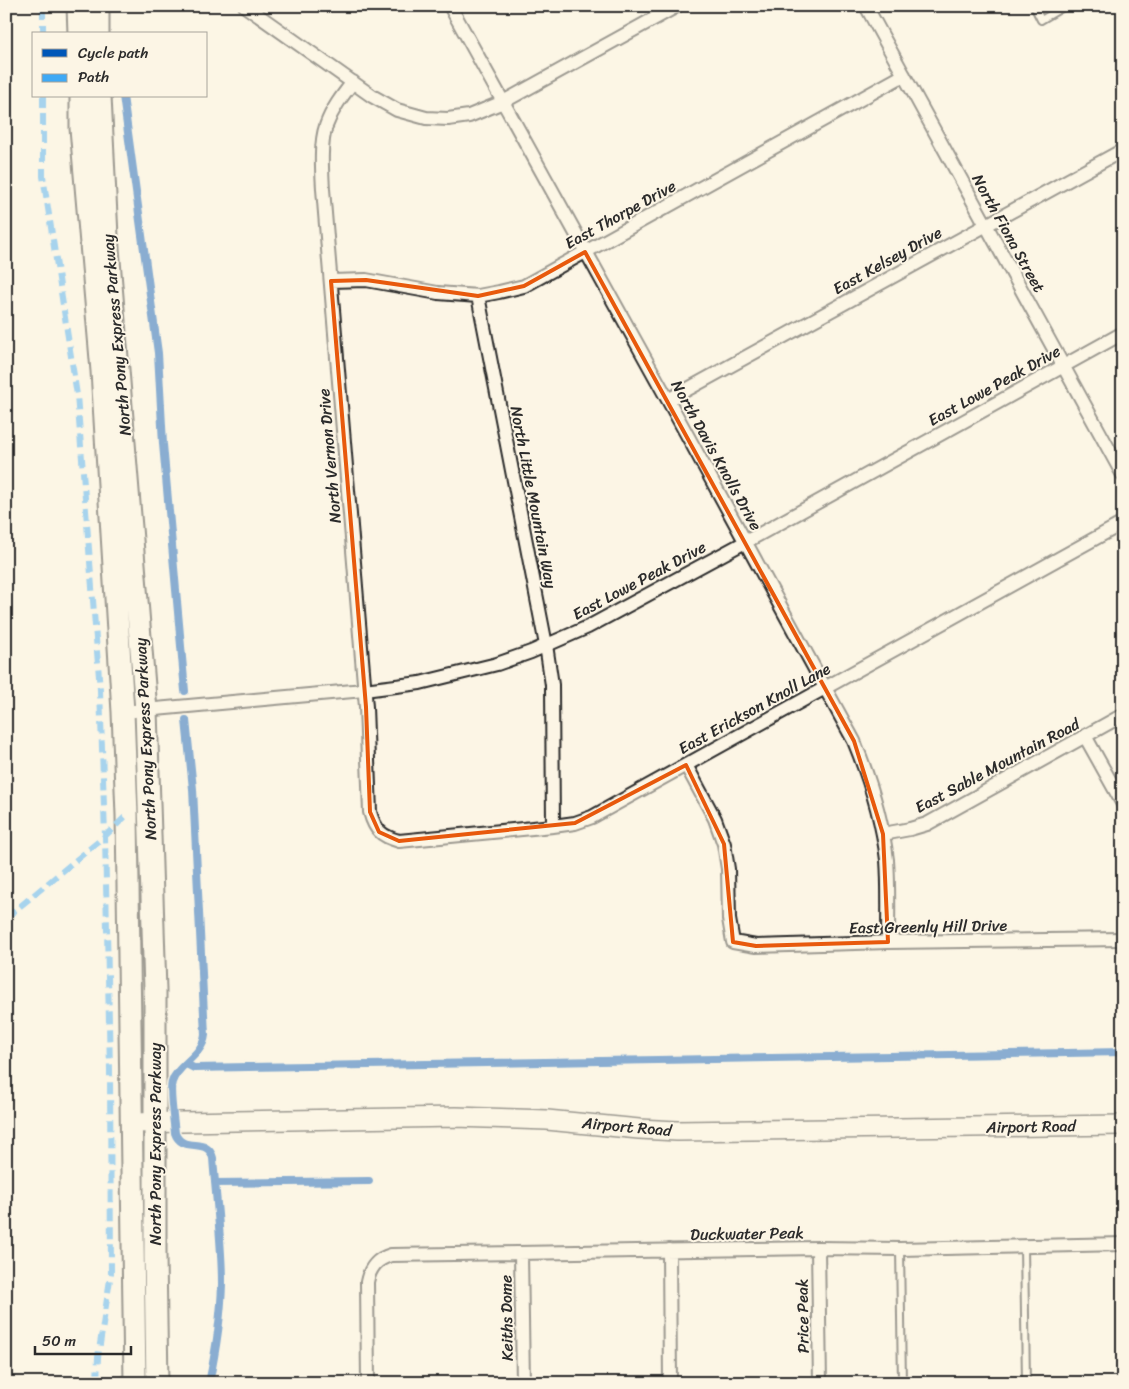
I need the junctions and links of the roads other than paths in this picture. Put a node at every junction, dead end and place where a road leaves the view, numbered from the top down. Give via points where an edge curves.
1 (78, 6) edge
2 (98, 6) edge
3 (245, 6) edge
4 (450, 6) edge
5 (677, 6) edge
6 (866, 6) edge
7 (1034, 6) edge
8 (1065, 6) edge
9 (79, 32) edge
10 (98, 32) edge
11 (904, 75) junction
12 (352, 82) junction
13 (81, 98) edge
14 (100, 98) edge
15 (503, 102) junction
16 (1123, 150) edge
17 (986, 224) junction
18 (585, 252) junction
19 (330, 281) junction
20 (478, 296) junction
21 (1123, 333) edge
22 (1063, 366) junction
23 (668, 400) junction
24 (1123, 475) edge
25 (1123, 523) edge
26 (745, 542) junction
27 (546, 645) junction
28 (825, 687) junction
29 (364, 690) junction
30 (146, 710) junction
31 (123, 712) junction
32 (1123, 715) edge
33 (1085, 736) junction
34 (686, 765) junction
35 (1123, 804) edge
36 (553, 826) junction
37 (379, 832) joint
38 (883, 834) junction
39 (1123, 939) edge
40 (888, 942) junction
41 (155, 1122) junction
42 (131, 1123) junction
43 (1123, 1125) edge
44 (1123, 1244) edge
45 (1024, 1246) junction
46 (818, 1248) junction
47 (900, 1248) junction
48 (669, 1250) junction
49 (521, 1253) junction
50 (135, 1383) edge
51 (157, 1383) edge
52 (368, 1383) edge
53 (523, 1383) edge
54 (670, 1383) edge
55 (820, 1383) edge
56 (902, 1383) edge
57 (1026, 1383) edge

1 - 9 main road
2 - 10 main road
3 - 12 street
4 - 15 street, North Davis Knolls Drive
5 - 15 street
6 - 11 street, North Fiona Street
7 - 8 lane via 1041,20
11 - 17 street, North Fiona Street
11 - 18 street, East Thorpe Drive
12 - 15 street via 398,110 426,118 469,116
12 - 19 street, North Vernon Drive via 326,128 322,159
13 - 31 main road, North Pony Express Parkway
14 - 30 main road, North Pony Express Parkway via 107,236
15 - 18 street, North Davis Knolls Drive
16 - 17 street, East Kelsey Drive
17 - 22 street, North Fiona Street
17 - 23 street, East Kelsey Drive
18 - 20 street, East Thorpe Drive via 524,286
18 - 23 street, North Davis Knolls Drive
19 - 20 street, East Thorpe Drive via 366,280 438,293
19 - 29 street, North Vernon Drive
20 - 27 street, North Little Mountain Way
21 - 22 street, East Lowe Peak Drive
22 - 24 street, North Fiona Street
22 - 26 street, East Lowe Peak Drive
23 - 26 street, North Davis Knolls Drive
25 - 28 street, East Erickson Knoll Lane
26 - 27 street, East Lowe Peak Drive
26 - 28 street, North Davis Knolls Drive
27 - 29 street, East Lowe Peak Drive via 498,664 454,675
27 - 36 street, North Little Mountain Way via 552,685
28 - 34 street, East Erickson Knoll Lane
28 - 38 street, North Davis Knolls Drive via 865,768
29 - 30 street, East Lowe Peak Drive
29 - 37 street, North Vernon Drive via 370,812 372,823
30 - 31 street, East Lowe Peak Drive
30 - 41 main road, North Pony Express Parkway via 155,990
31 - 42 main road, North Pony Express Parkway
32 - 33 street, East Sable Mountain Road
33 - 35 street
33 - 38 street, East Sable Mountain Road via 927,824
34 - 36 street, East Erickson Knoll Lane via 592,817
34 - 40 street, East Greenly Hill Drive via 715,819 724,844 733,942 756,946
36 - 37 street, East Erickson Knoll Lane via 399,841
38 - 40 street, North Davis Knolls Drive via 887,863
39 - 40 street, East Greenly Hill Drive
41 - 42 street, Airport Road
41 - 43 street, Airport Road via 456,1117 547,1120 677,1131
41 - 51 main road, North Pony Express Parkway
42 - 50 main road, North Pony Express Parkway
44 - 45 street, Duckwater Peak
45 - 47 street, Duckwater Peak
45 - 57 lane
46 - 47 street, Duckwater Peak
46 - 48 street, Duckwater Peak
46 - 55 street, Price Peak
47 - 56 lane
48 - 49 street, Duckwater Peak
48 - 54 street
49 - 52 street, Duckwater Peak via 391,1255 374,1265 367,1282
49 - 53 street, Keiths Dome

